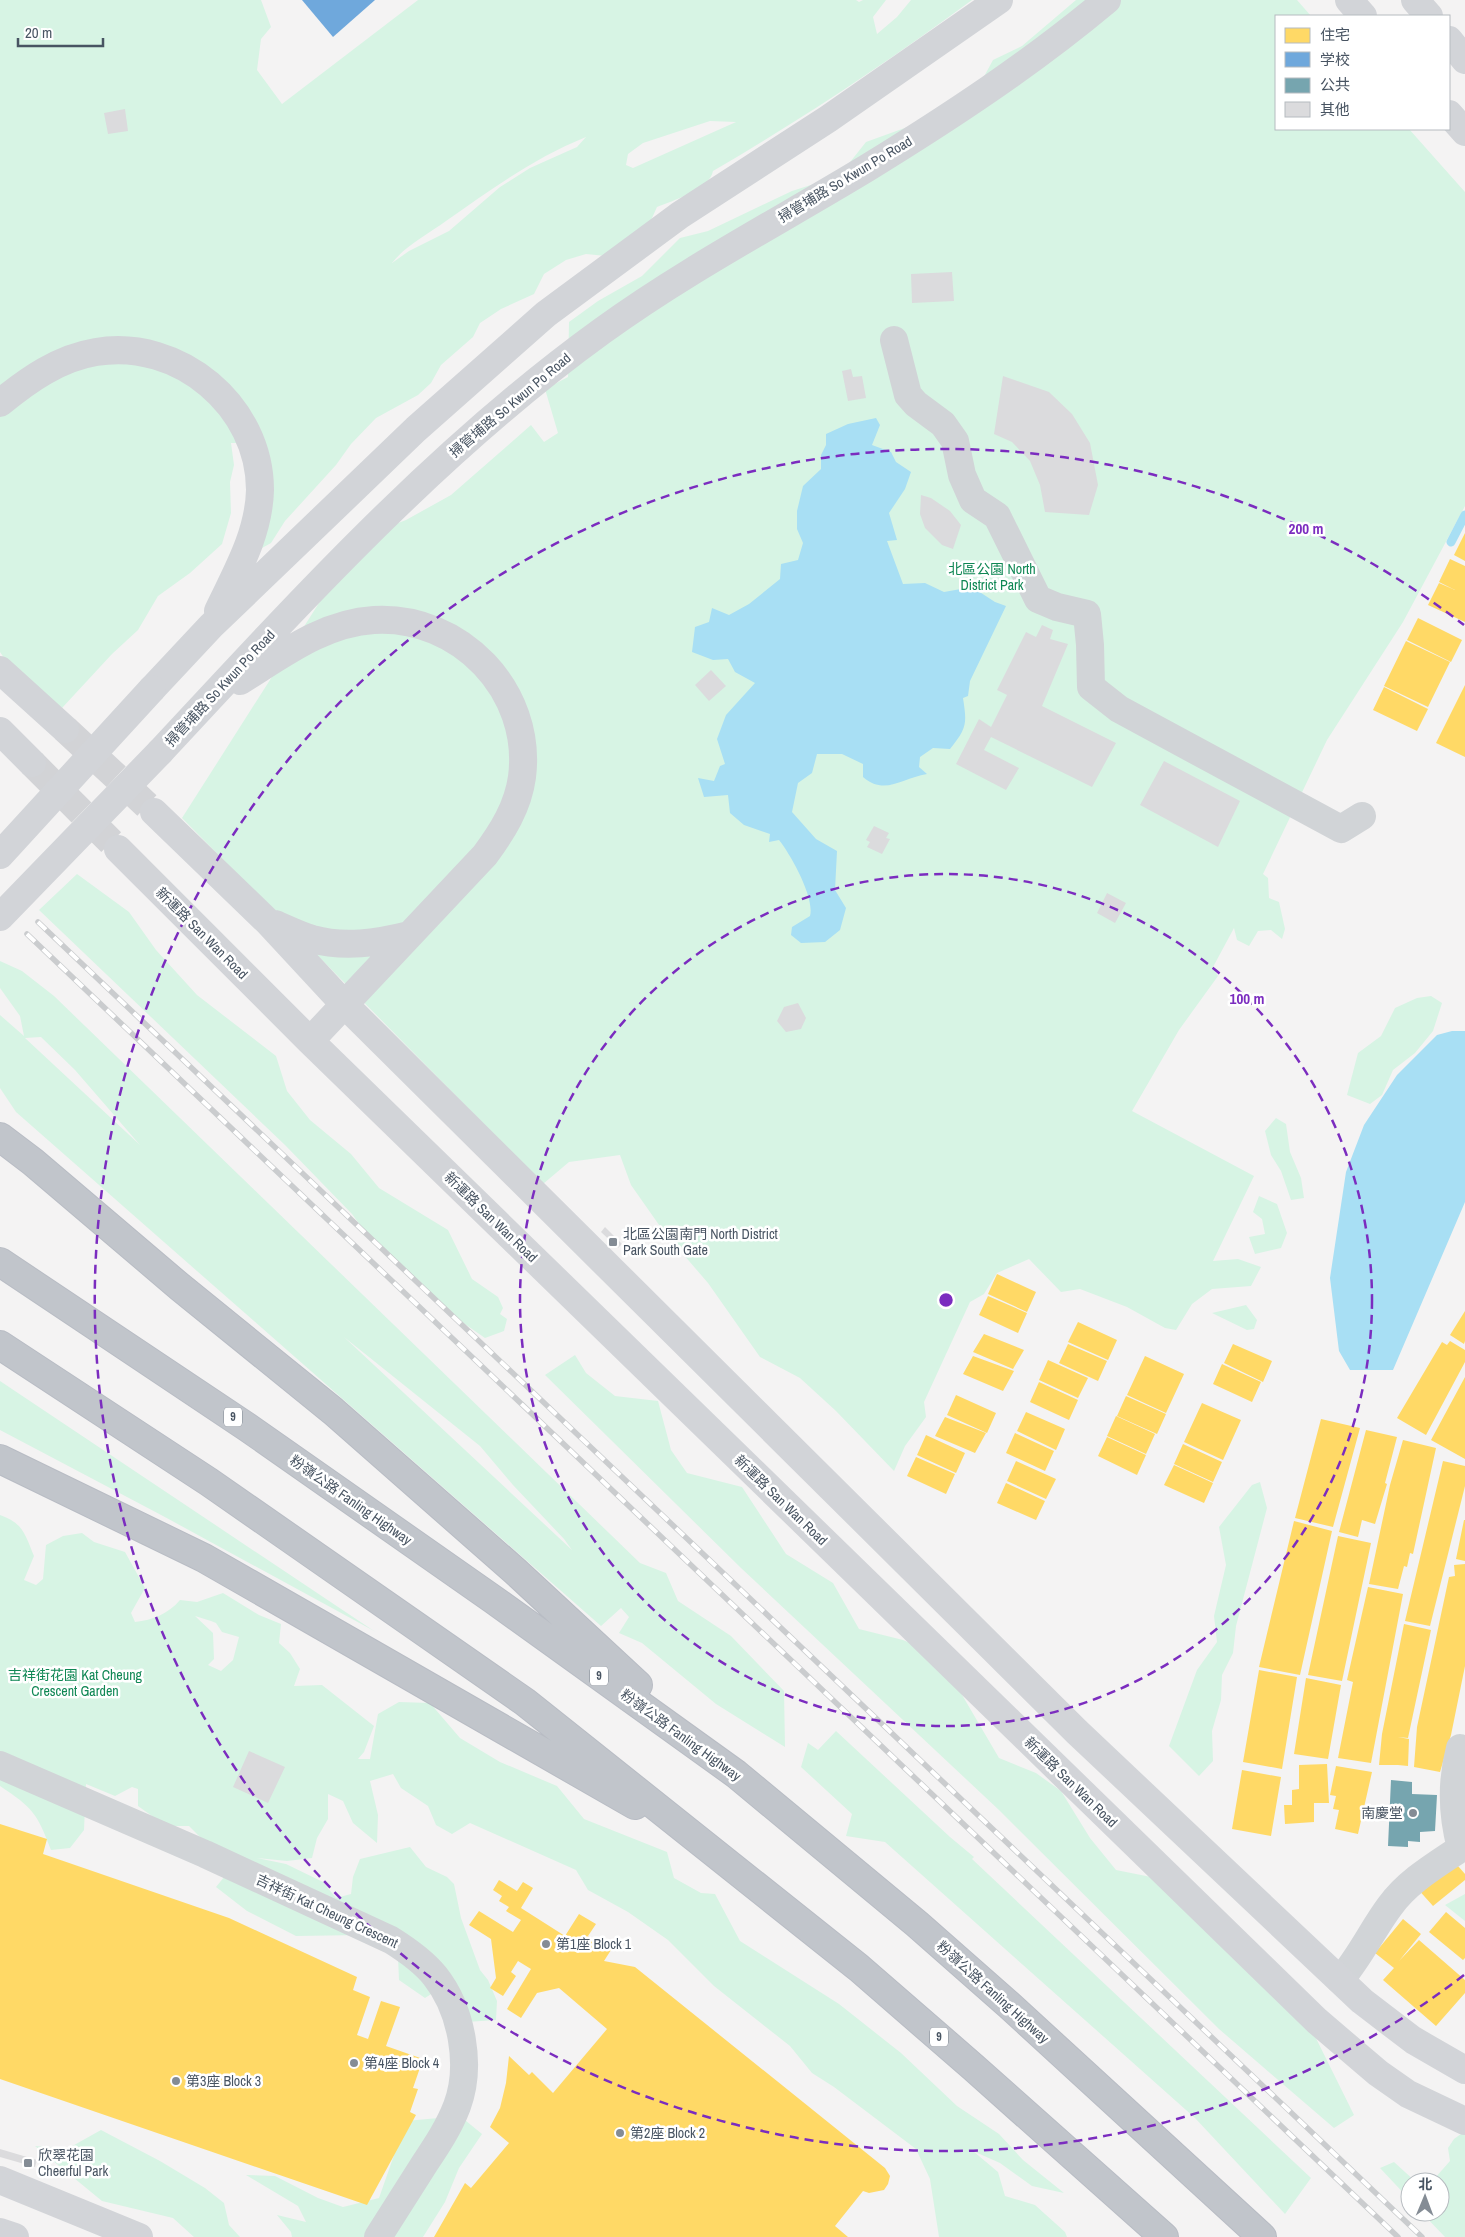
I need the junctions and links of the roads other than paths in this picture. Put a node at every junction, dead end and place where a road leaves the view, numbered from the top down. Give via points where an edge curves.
1 (999, 0) edge
2 (1107, 0) edge
3 (1349, 0) edge
4 (1415, 0) edge
5 (1362, 15) edge
6 (1428, 15) edge
7 (1450, 41) edge
8 (1465, 60) edge
9 (1450, 115) edge
10 (1465, 132) edge
11 (894, 340) dead end
12 (0, 403) edge
13 (211, 626) junction
14 (0, 670) edge
15 (207, 701) junction
16 (65, 729) tunnel mouth
17 (0, 731) edge
18 (32, 763) tunnel mouth
19 (154, 812) tunnel mouth
20 (1362, 816) dead end
21 (118, 850) tunnel mouth
22 (0, 855) edge
23 (0, 917) edge
24 (268, 922) junction
25 (409, 935) junction
26 (344, 1004) junction
27 (310, 1041) junction
28 (0, 1119) edge
29 (0, 1137) edge
30 (33, 1162) junction
31 (0, 1262) edge
32 (0, 1344) edge
33 (0, 1459) edge
34 (1460, 1748) dead end
35 (0, 1765) edge
36 (736, 1774) junction
37 (706, 1845) junction
38 (1340, 1980) junction
39 (1465, 2070) edge
40 (1465, 2122) edge
41 (0, 2180) edge
42 (0, 2232) edge
43 (15, 2237) edge
44 (139, 2237) edge
45 (378, 2237) edge
46 (1164, 2237) edge
47 (1262, 2237) edge

1 - 13 main road via 828,119 680,215 546,314 416,429
2 - 15 main road, 掃管埔路 So Kwun Po Road via 1060,40 954,113 652,295 600,332 447,457 372,528
3 - 5 main road
4 - 6 main road
7 - 8 main road
9 - 10 main road
11 - 20 street via 908,395 943,424 955,441 962,475 973,500 997,516 1038,599 1087,614 1091,687 1119,708 1341,829
12 - 13 main road via 16,389 55,366 96,352 118,350 162,357 183,366 228,401 255,452 259,480 258,511 246,552
13 - 22 main road, bridge
14 - 16 main road
15 - 23 main road, 掃管埔路 So Kwun Po Road, bridge
15 - 25 main road via 304,641 346,624 373,620 398,620 440,632 476,655 491,670 511,701 522,738 522,778 518,798 499,836 485,855
17 - 18 main road
19 - 24 main road
21 - 27 main road, 新運路 San Wan Road
24 - 25 main road via 313,939 335,942 360,944
24 - 26 main road
25 - 26 main road
26 - 27 main road
26 - 38 main road via 1076,1732
27 - 40 main road, 新運路 San Wan Road via 1317,2021 1370,2067 1401,2088
28 - 30 highway
29 - 30 highway
30 - 36 highway via 333,1412 502,1559
31 - 36 highway, 粉嶺公路 Fanling Highway / 9 via 255,1432
32 - 37 highway, 9 via 210,1482 526,1702
33 - 37 highway via 204,1558
34 - 38 street via 1453,1801 1461,1848 1415,1879 1390,1905
35 - 45 street, 吉祥街 Kat Cheung Crescent via 205,1854 391,1940 423,1963 436,1977 447,1995 461,2035 464,2075 461,2090 442,2136
36 - 47 highway, 粉嶺公路 Fanling Highway / 9 via 917,1924
37 - 46 highway, 9 via 860,1968
38 - 39 main road via 1413,2040
41 - 44 main road
42 - 43 main road

